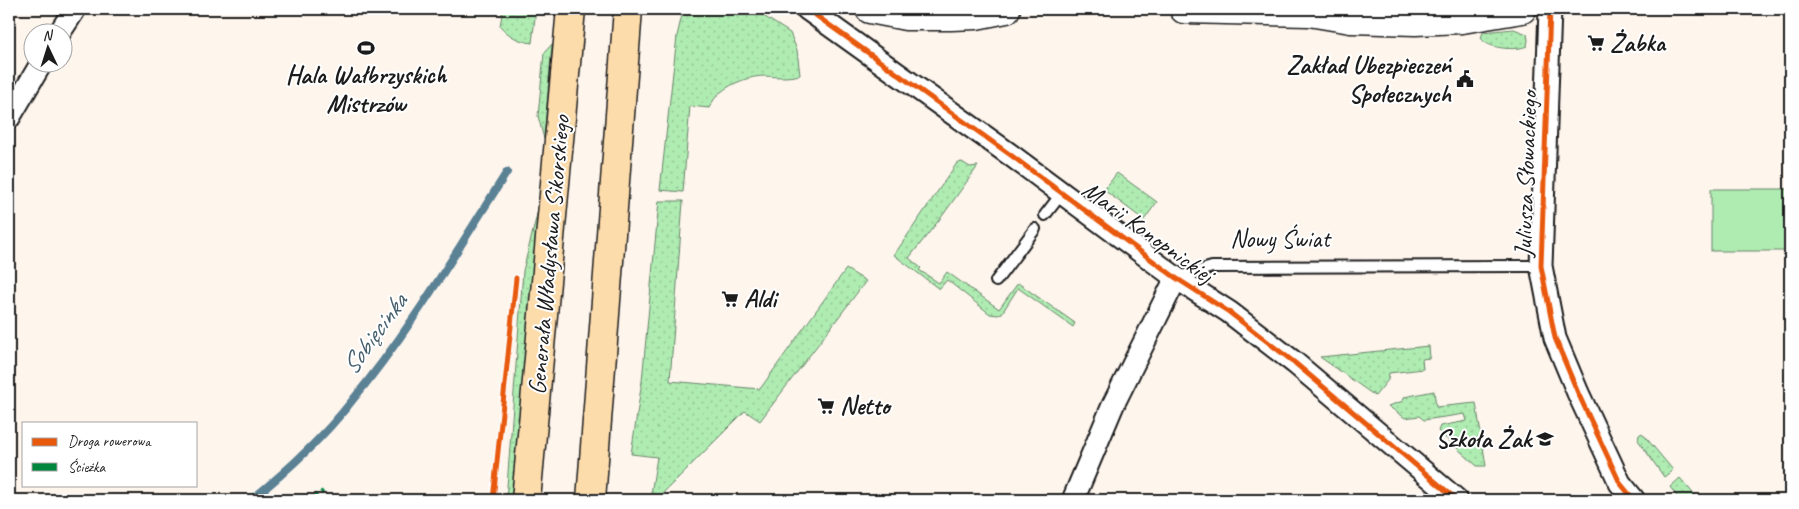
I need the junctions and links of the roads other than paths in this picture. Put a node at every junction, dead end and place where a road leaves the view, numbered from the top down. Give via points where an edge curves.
1 (75, 9) edge
2 (571, 9) edge
3 (628, 9) edge
4 (807, 9) edge
5 (870, 9) edge
6 (1006, 9) edge
7 (1184, 9) edge
8 (1522, 9) edge
9 (1550, 9) edge
10 (1317, 10) edge
11 (67, 22) edge
12 (36, 72) edge
13 (9, 118) edge
14 (1062, 193) junction
15 (1045, 215) dead end
16 (1035, 229) dead end
17 (1541, 266) junction
18 (1176, 278) junction
19 (996, 281) dead end
20 (526, 500) edge
21 (591, 500) edge
22 (1072, 500) edge
23 (1457, 500) edge
24 (1634, 500) edge

1 - 11 street
2 - 20 main road, Generała Władysława Sikorskiego
3 - 21 main road
4 - 14 street, Marii Konopnickiej
5 - 6 street via 906,16 976,15
7 - 10 street
8 - 10 street via 1462,19 1415,21 1351,19
9 - 17 street, Juliusza Słowackiego
12 - 13 street
14 - 15 lane
14 - 18 street, Marii Konopnickiej
16 - 19 lane
17 - 18 lane, Nowy Świat via 1212,267
17 - 24 street, Juliusza Słowackiego via 1555,338 1620,483
18 - 22 street via 1113,405
18 - 23 street, Marii Konopnickiej via 1228,312 1295,363

